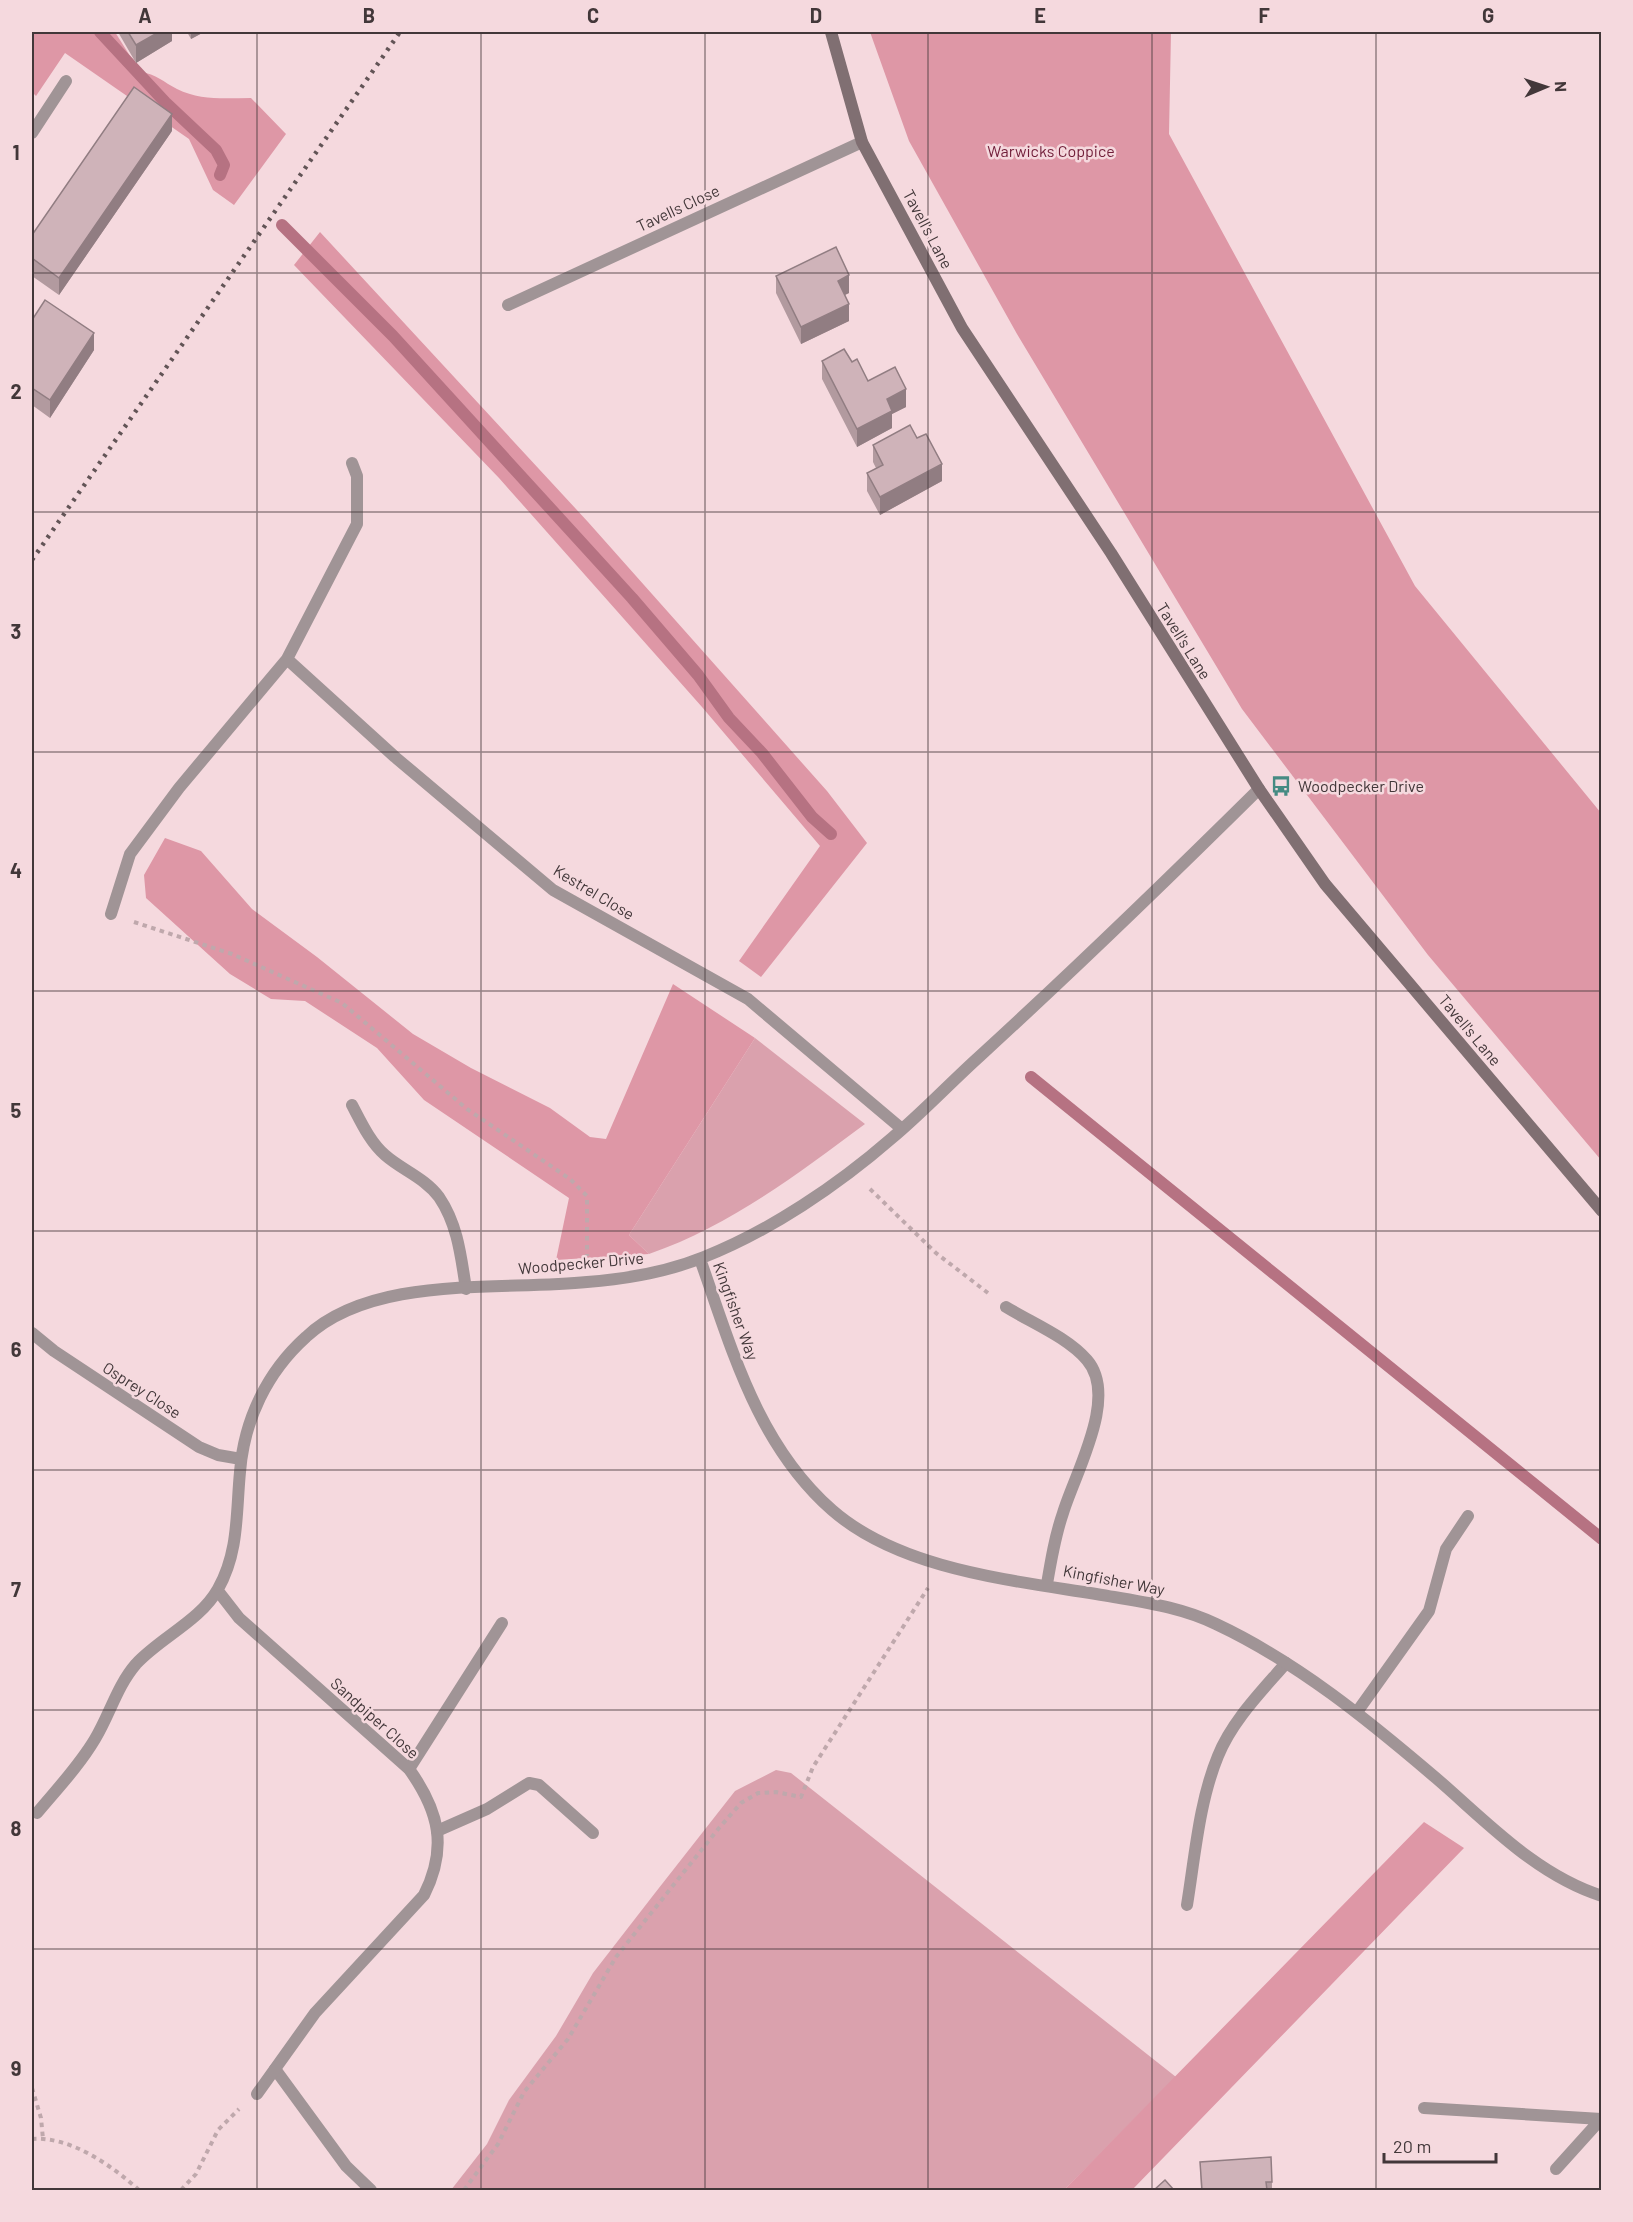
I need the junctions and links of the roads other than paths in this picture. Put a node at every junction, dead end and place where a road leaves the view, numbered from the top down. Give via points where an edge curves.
1 (831, 32) edge
2 (66, 81) dead end
3 (32, 133) edge
4 (862, 142) junction
5 (508, 305) dead end
6 (352, 463) dead end
7 (288, 658) junction
8 (1259, 789) junction
9 (111, 914) road end
10 (351, 1105) dead end
11 (902, 1129) junction
12 (1602, 1211) edge
13 (700, 1259) junction
14 (466, 1289) junction
15 (1006, 1307) road end
16 (32, 1334) edge
17 (241, 1459) junction
18 (1468, 1516) dead end
19 (1047, 1584) junction
20 (218, 1591) junction
21 (502, 1623) dead end
22 (1286, 1663) junction
23 (1357, 1712) junction
24 (409, 1769) junction
25 (37, 1813) dead end
26 (437, 1831) junction
27 (593, 1833) dead end
28 (1602, 1896) edge
29 (1187, 1905) dead end
30 (274, 2069) junction
31 (257, 2094) road end
32 (1424, 2108) dead end
33 (1601, 2119) edge
34 (1556, 2169) dead end
35 (371, 2190) edge

1 - 4 street, Tavell's Lane
2 - 3 street
4 - 5 street, Tavells Close
4 - 8 street, Tavell's Lane via 962,328 1111,553
6 - 7 street via 357,476 357,524
7 - 9 street via 179,788 130,854
7 - 11 street, Kestrel Close via 395,757 553,890 748,999
8 - 11 street, Woodpecker Drive via 1134,915
8 - 12 street, Tavell's Lane via 1325,884
10 - 14 street via 372,1142 385,1156 428,1185 438,1197 457,1235
11 - 13 street, Woodpecker Drive via 776,1222
13 - 14 street, Woodpecker Drive via 651,1274
13 - 19 street, Kingfisher Way via 761,1420 785,1460 834,1512 900,1551 944,1564
14 - 17 street, Woodpecker Drive via 385,1298 324,1321 282,1362 262,1391 250,1417
15 - 19 street via 1073,1348 1088,1361 1096,1377 1096,1426 1062,1515
16 - 17 street, Osprey Close via 199,1447
17 - 20 street, Woodpecker Drive via 238,1533
18 - 23 street via 1446,1549 1429,1611
19 - 22 street, Kingfisher Way via 1186,1612 1215,1623
20 - 24 street, Sandpiper Close via 239,1618
20 - 25 street, Woodpecker Drive via 203,1609 138,1662 82,1758
21 - 24 street
22 - 23 street, Kingfisher Way
22 - 29 street via 1232,1729 1218,1755 1207,1788
23 - 28 street, Kingfisher Way via 1532,1861 1580,1889
24 - 26 street, Sandpiper Close via 426,1793
26 - 27 street via 487,1809 529,1784 539,1785
26 - 30 street, Sandpiper Close via 435,1874 424,1895 349,1973
30 - 31 street, Sandpiper Close
30 - 35 street via 346,2166
32 - 33 street
33 - 34 street

